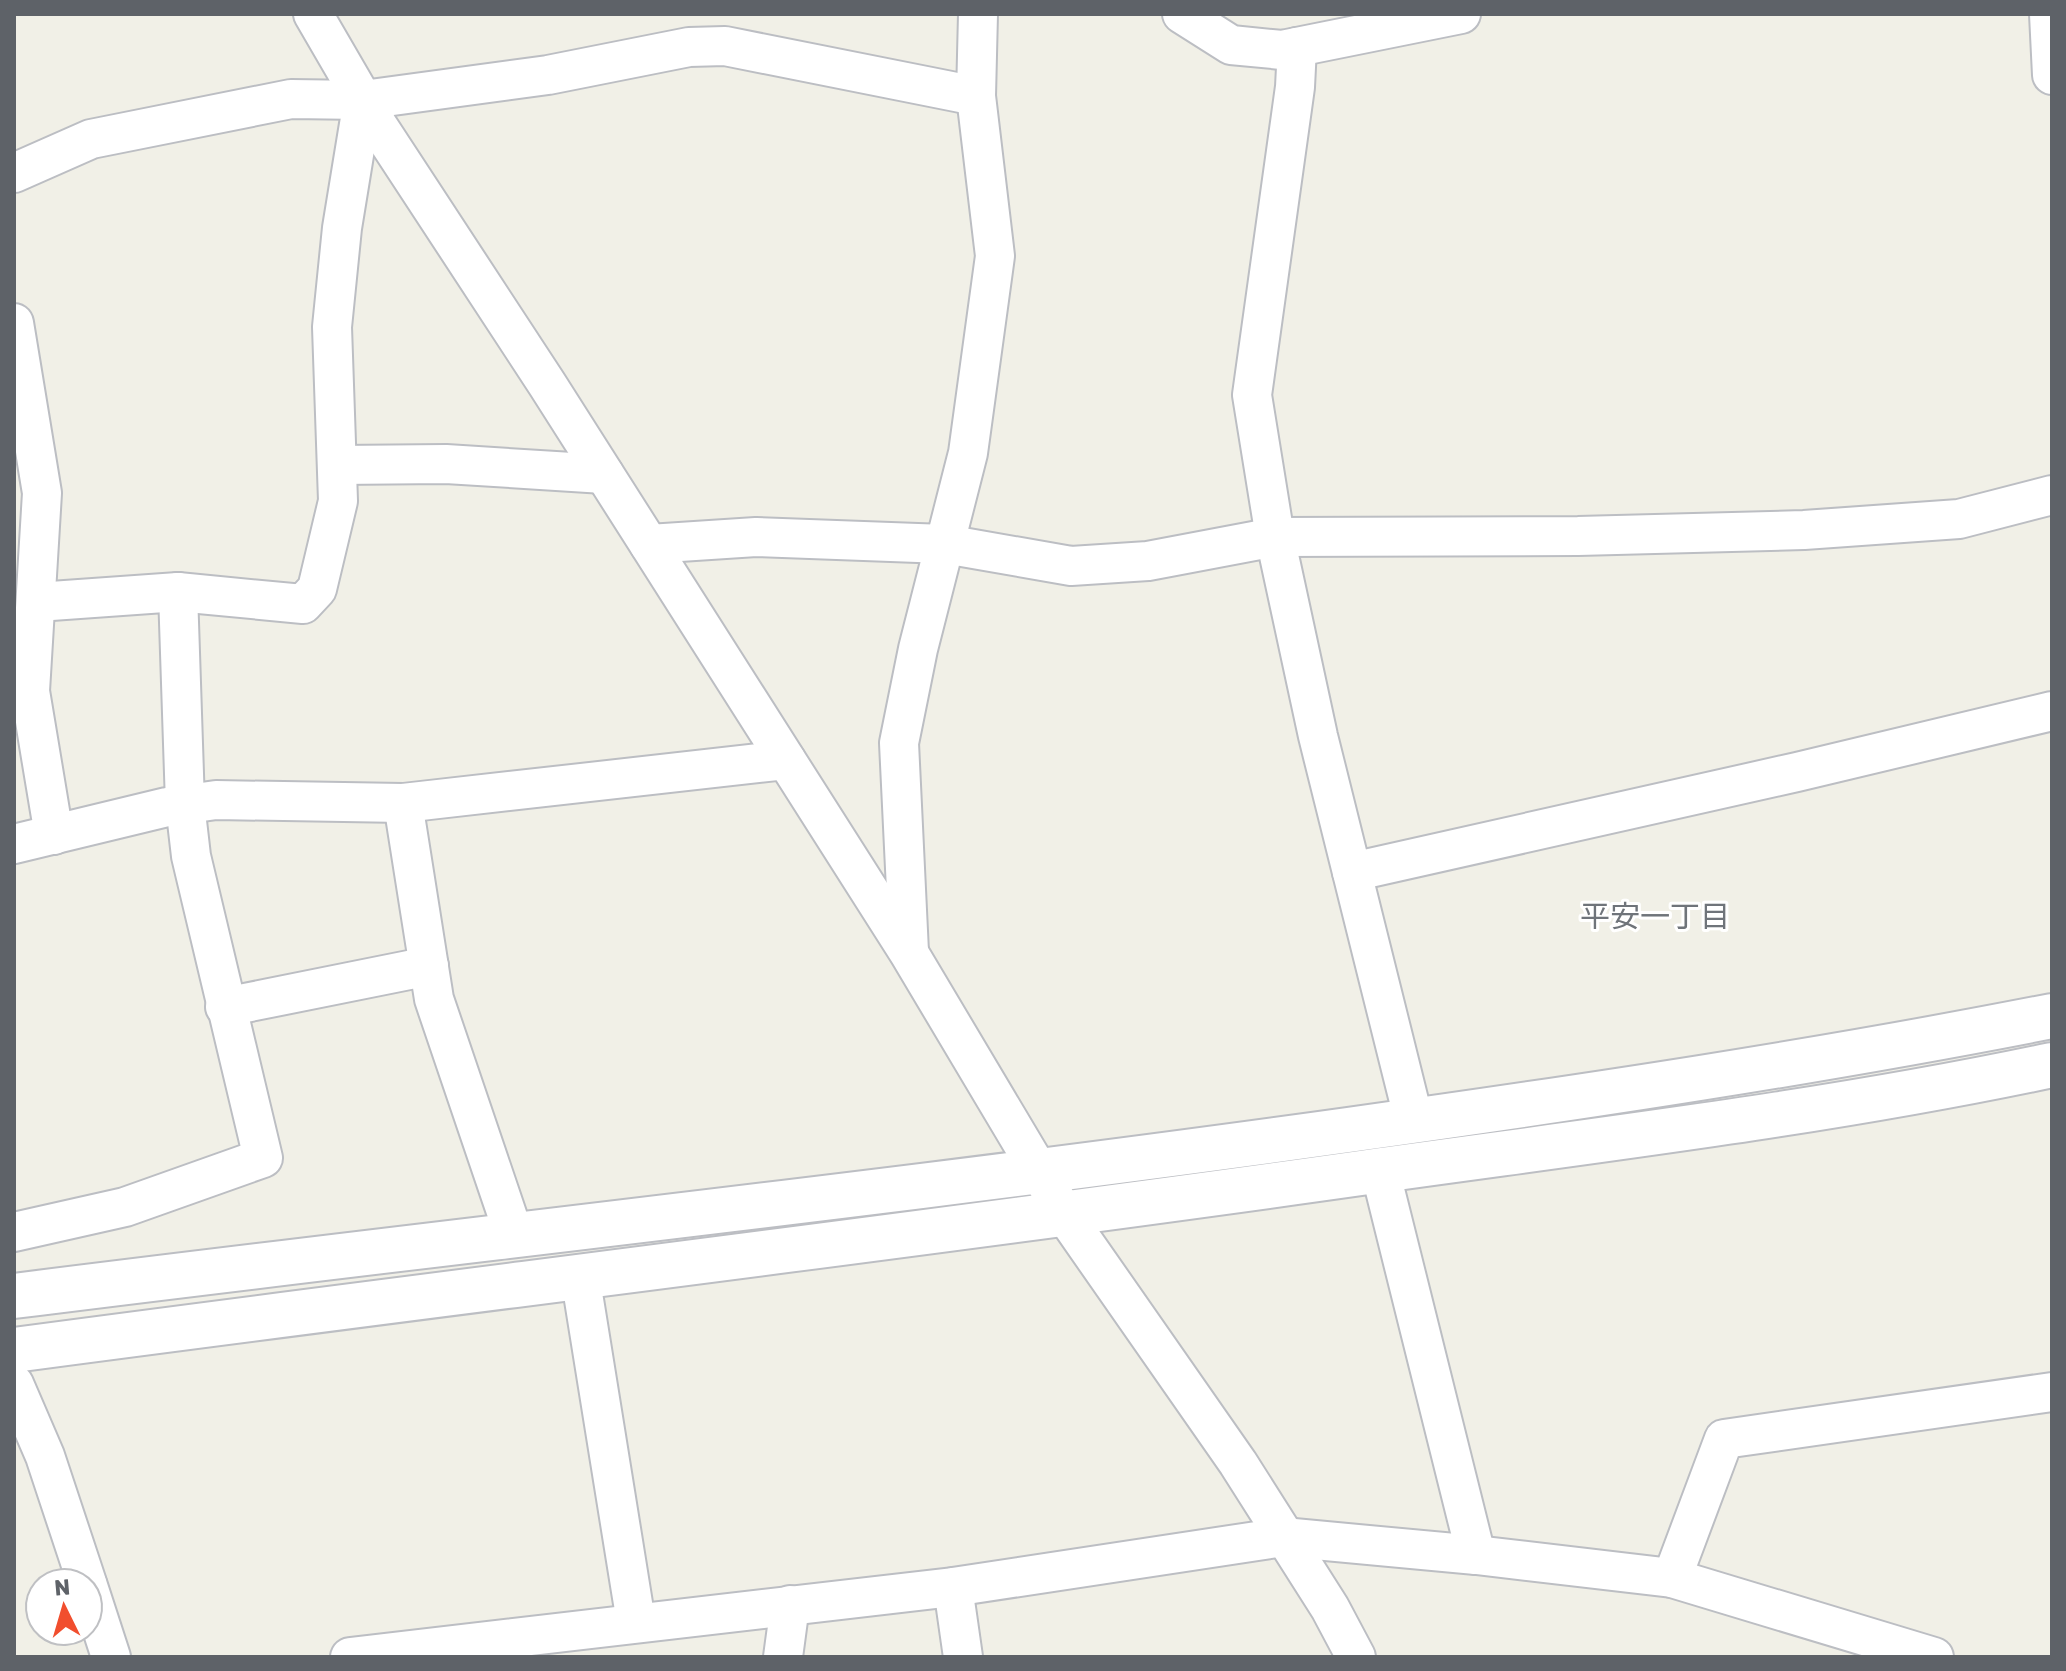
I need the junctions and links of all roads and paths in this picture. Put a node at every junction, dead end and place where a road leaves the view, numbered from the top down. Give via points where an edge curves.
1 (313, 14) edge
2 (978, 14) edge
3 (1182, 14) edge
4 (1461, 14) edge
5 (2049, 14) edge
6 (1297, 47) junction
7 (2052, 75) edge
8 (976, 96) junction
9 (363, 100) junction
10 (14, 173) edge
11 (14, 323) edge
12 (337, 465) junction
13 (604, 474) junction
14 (2052, 495) edge
15 (1275, 537) junction
16 (649, 544) junction
17 (945, 544) junction
18 (178, 592) junction
19 (37, 602) junction
20 (2052, 711) edge
21 (786, 760) junction
22 (403, 803) junction
23 (185, 804) junction
24 (54, 835) junction
25 (14, 844) edge
26 (1352, 872) junction
27 (909, 953) junction
28 (429, 966) junction
29 (225, 1007) junction
30 (2052, 1016) edge
31 (2052, 1065) edge
32 (1414, 1121) junction
33 (1380, 1170) junction
34 (1040, 1173) junction
35 (1065, 1215) junction
36 (14, 1232) edge
37 (514, 1235) junction
38 (580, 1275) junction
39 (14, 1296) edge
40 (14, 1350) edge
41 (14, 1384) edge
42 (2052, 1392) edge
43 (1283, 1537) junction
44 (1476, 1555) junction
45 (82, 1567) edge
46 (1672, 1578) junction
47 (953, 1587) junction
48 (790, 1605) junction
49 (636, 1622) junction
50 (104, 1635) edge
51 (111, 1657) edge
52 (350, 1657) edge
53 (783, 1657) edge
54 (963, 1657) edge
55 (1356, 1657) edge
56 (1934, 1657) edge

1 - 9 street
2 - 8 street
3 - 6 street via 1231,45
4 - 6 street
5 - 7 street
6 - 15 street via 1252,395
8 - 9 street via 725,46 689,47 548,75
8 - 17 street via 995,256 968,453
9 - 10 street via 291,99 91,139
9 - 12 street via 332,327
9 - 13 street
11 - 19 street via 42,493
12 - 13 street via 446,464
12 - 18 street via 338,501 317,589 303,604
13 - 16 street
14 - 15 street via 1959,519 1804,530
15 - 17 street via 1148,561 1071,566
15 - 26 street
16 - 17 street via 756,537
16 - 21 street
17 - 27 street via 899,743
18 - 19 street
18 - 23 street
19 - 24 street via 30,691
20 - 26 street
21 - 22 street
21 - 27 street
22 - 23 street
22 - 28 street
23 - 24 street
23 - 29 street via 191,856
24 - 25 street
26 - 32 street
27 - 34 street
28 - 29 street
28 - 37 street via 434,999
29 - 36 street via 263,1158 125,1207
30 - 32 street via 1734,1075
31 - 33 street via 1712,1125
32 - 34 street
33 - 35 street
33 - 44 street
34 - 35 street
34 - 37 street
35 - 38 street
35 - 43 street via 1238,1463
37 - 39 street
38 - 40 street
38 - 49 street
41 - 45 street
42 - 46 street via 1724,1439
43 - 44 street
43 - 47 street
43 - 55 street
44 - 46 street
46 - 56 street
47 - 48 street
47 - 54 street
48 - 49 street
48 - 53 street
49 - 52 street
50 - 51 street

